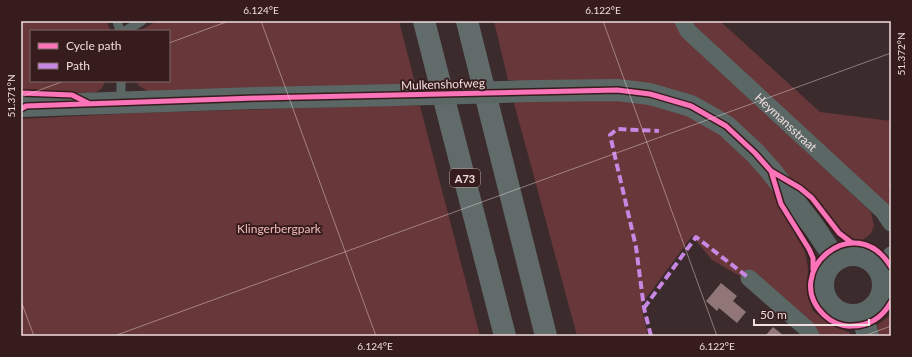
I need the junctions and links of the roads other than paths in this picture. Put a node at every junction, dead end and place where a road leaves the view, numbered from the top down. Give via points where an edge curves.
1 (142, 21) edge
2 (424, 21) edge
3 (467, 21) edge
4 (683, 21) edge
5 (127, 30) edge
6 (121, 92) edge
7 (21, 106) edge
8 (891, 223) edge
9 (836, 260) junction
10 (884, 261) edge
11 (749, 278) dead end
12 (862, 314) junction
13 (505, 336) edge
14 (546, 336) edge
15 (811, 336) edge
16 (868, 336) edge

1 - 5 lane
2 - 13 highway, A73
3 - 14 highway
4 - 8 street, Heymansstraat via 688,30 883,211
6 - 7 street, Mulkenshofweg
6 - 9 street, Mulkenshofweg, bridge via 397,95 617,90 650,94 691,106 726,126 771,170
9 - 10 street via 853,254
9 - 12 street via 828,267 824,276 824,294 828,303 843,314
10 - 12 street via 882,295 870,310
11 - 15 street via 807,329
12 - 16 street

